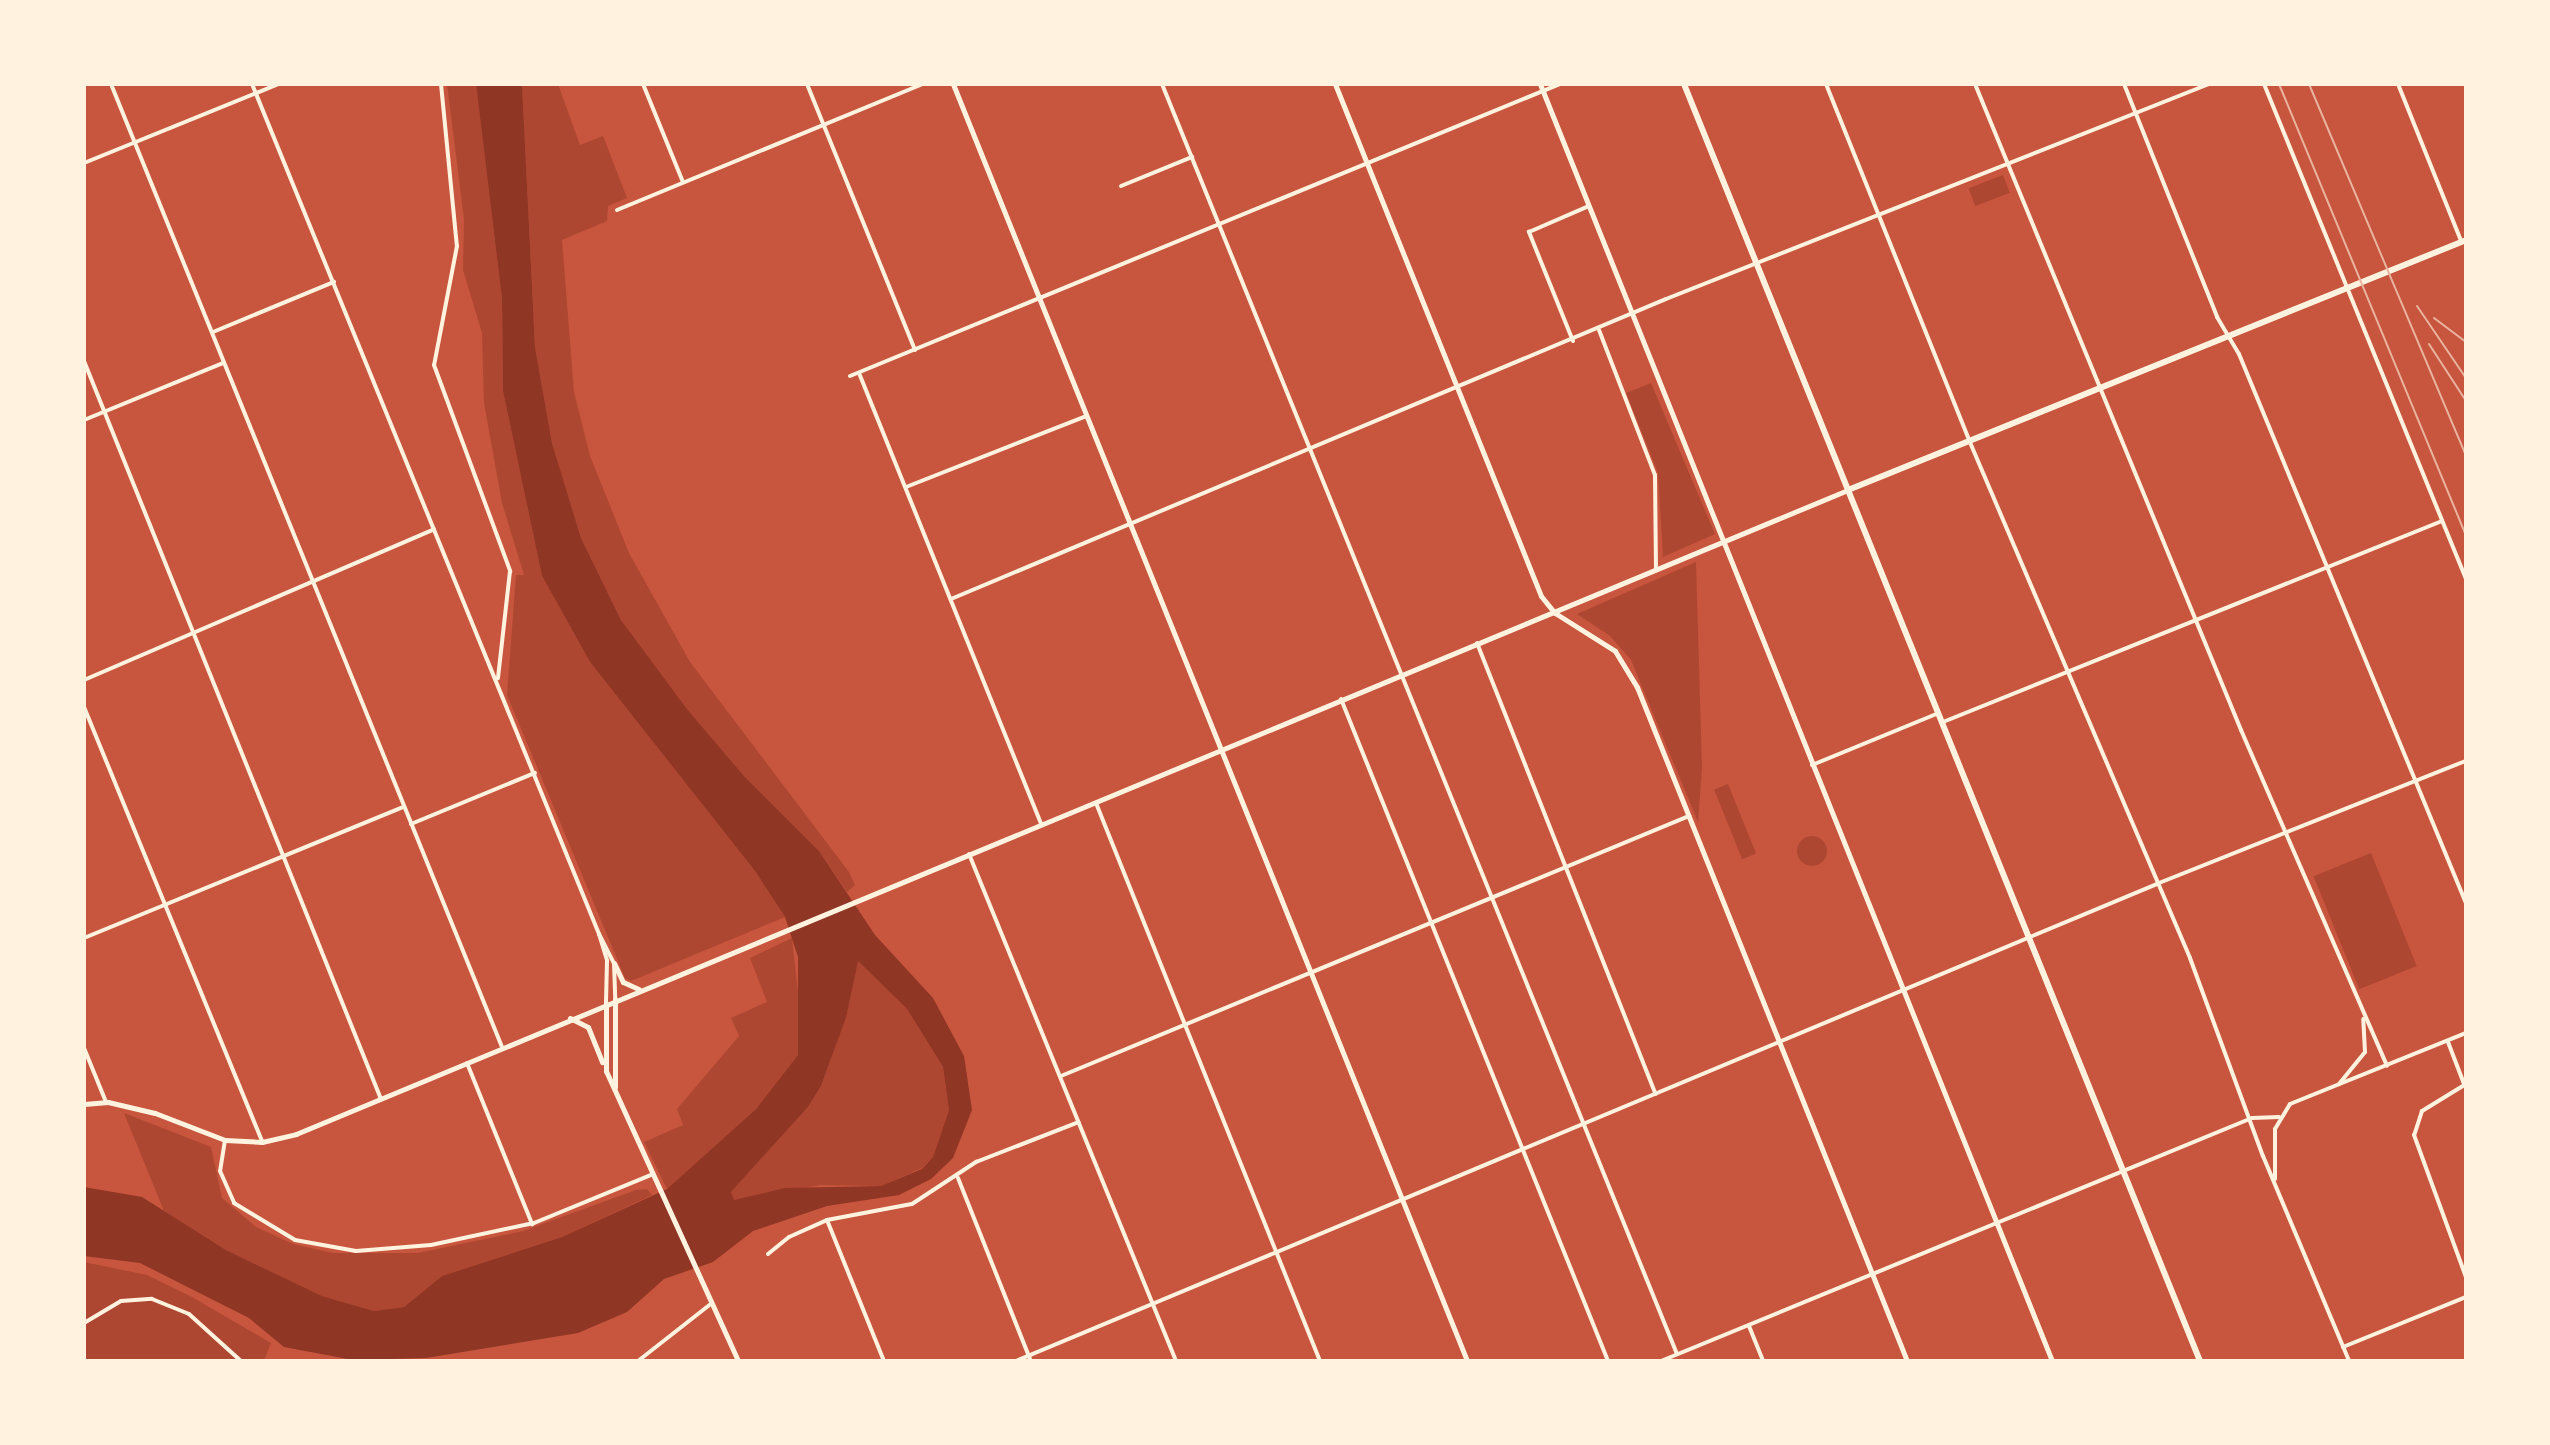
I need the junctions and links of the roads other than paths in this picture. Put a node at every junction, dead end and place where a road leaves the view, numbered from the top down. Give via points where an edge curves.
1 (111, 84) edge
2 (252, 84) edge
3 (279, 84) edge
4 (441, 84) edge
5 (643, 84) edge
6 (807, 84) edge
7 (922, 84) edge
8 (953, 84) edge
9 (1162, 84) edge
10 (1335, 84) edge
11 (1560, 84) edge
12 (1684, 84) edge
13 (1826, 84) edge
14 (1975, 84) edge
15 (2124, 84) edge
16 (2209, 84) edge
17 (2264, 84) edge
18 (2398, 84) edge
19 (1541, 87) edge
20 (256, 93) junction
21 (2136, 114) junction
22 (824, 124) junction
23 (135, 143) junction
24 (1192, 157) junction
25 (84, 163) edge
26 (1367, 163) junction
27 (2006, 164) junction
28 (683, 182) junction
29 (1121, 186) dead end
30 (1589, 206) junction
31 (617, 210) dead end
32 (1880, 214) junction
33 (1219, 224) junction
34 (2464, 240) edge
35 (1755, 262) junction
36 (334, 282) junction
37 (2348, 288) junction
38 (1039, 299) junction
39 (1633, 316) junction
40 (1599, 330) junction
41 (213, 332) junction
42 (2228, 336) junction
43 (1573, 341) junction
44 (915, 350) junction
45 (84, 361) edge
46 (223, 363) junction
47 (859, 373) junction
48 (850, 376) dead end
49 (2101, 388) junction
50 (1457, 389) junction
51 (105, 412) junction
52 (1087, 416) junction
53 (84, 420) edge
54 (1969, 440) junction
55 (1311, 449) junction
56 (906, 487) junction
57 (1848, 490) junction
58 (2442, 521) junction
59 (1130, 524) junction
60 (434, 529) junction
61 (1723, 542) junction
62 (2326, 568) junction
63 (1656, 569) junction
64 (2466, 579) edge
65 (312, 584) junction
66 (951, 599) junction
67 (1555, 613) junction
68 (2197, 619) junction
69 (194, 636) junction
70 (1477, 643) junction
71 (2067, 670) junction
72 (1401, 674) junction
73 (84, 680) edge
74 (498, 681) junction
75 (1341, 699) junction
76 (84, 707) edge
77 (1939, 713) junction
78 (1943, 722) junction
79 (1220, 749) junction
80 (2466, 761) edge
81 (1812, 765) junction
82 (535, 773) junction
83 (2416, 781) junction
84 (1095, 801) junction
85 (404, 807) junction
86 (1689, 816) junction
87 (1041, 823) junction
88 (411, 824) junction
89 (2285, 833) junction
90 (969, 854) junction
91 (283, 856) junction
92 (1566, 867) junction
93 (2159, 883) junction
94 (1490, 898) junction
95 (2466, 903) edge
96 (164, 905) junction
97 (1432, 921) junction
98 (599, 934) junction
99 (2030, 937) junction
100 (84, 938) edge
101 (614, 963) junction
102 (1310, 972) junction
103 (640, 989) junction
104 (1903, 990) junction
105 (615, 999) junction
106 (606, 1003) junction
107 (2363, 1013) junction
108 (569, 1018) junction
109 (1186, 1024) junction
110 (2466, 1033) edge
111 (2447, 1041) junction
112 (1778, 1042) junction
113 (502, 1047) junction
114 (84, 1048) edge
115 (466, 1062) junction
116 (2387, 1066) junction
117 (606, 1071) junction
118 (1061, 1076) junction
119 (2465, 1084) edge
120 (2337, 1086) junction
121 (616, 1091) junction
122 (1656, 1094) junction
123 (381, 1099) junction
124 (106, 1102) junction
125 (84, 1104) edge
126 (2279, 1117) junction
127 (2252, 1118) junction
128 (1079, 1122) junction
129 (1585, 1124) junction
130 (225, 1140) junction
131 (262, 1142) junction
132 (1524, 1150) junction
133 (2124, 1171) junction
134 (651, 1175) junction
135 (958, 1178) junction
136 (2275, 1182) junction
137 (1402, 1201) junction
138 (827, 1220) junction
139 (532, 1224) junction
140 (1997, 1224) junction
141 (1278, 1253) junction
142 (768, 1254) dead end
143 (1873, 1276) junction
144 (2466, 1277) edge
145 (2466, 1297) edge
146 (713, 1301) junction
147 (1153, 1305) junction
148 (84, 1323) edge
149 (1749, 1326) junction
150 (2343, 1347) junction
151 (1677, 1354) junction
152 (1030, 1358) edge
153 (241, 1361) edge
154 (638, 1361) edge
155 (738, 1361) edge
156 (884, 1361) edge
157 (1016, 1361) edge
158 (1176, 1361) edge
159 (1320, 1361) edge
160 (1467, 1361) edge
161 (1608, 1361) edge
162 (1661, 1361) edge
163 (1763, 1361) edge
164 (1907, 1361) edge
165 (2052, 1361) edge
166 (2200, 1361) edge
167 (2349, 1361) edge

1 - 23 street
2 - 20 street
3 - 20 street
4 - 74 street via 457,246 434,365 510,571
5 - 28 street
6 - 22 street
7 - 22 street
8 - 38 street
9 - 24 street
10 - 26 street
11 - 19 street
12 - 35 main road
13 - 32 street
14 - 27 street
15 - 21 street
16 - 21 street
17 - 37 street
18 - 34 street
19 - 26 street
19 - 30 street
20 - 23 street
20 - 36 street
21 - 27 street
21 - 42 street
22 - 28 street
22 - 44 street
23 - 25 street
23 - 41 street
24 - 29 street
24 - 33 street
26 - 33 street
26 - 50 street
27 - 32 street
27 - 49 street
28 - 31 street
30 - 39 street
30 - 43 street via 1529,232
32 - 35 street
32 - 54 street
33 - 38 street
33 - 55 street
34 - 37 main road
35 - 39 street
35 - 57 main road
36 - 41 street
36 - 60 street
37 - 42 main road
37 - 58 street
38 - 44 street
38 - 52 street
39 - 40 street
39 - 61 street
40 - 43 street
40 - 63 street via 1655,475
41 - 46 street
42 - 49 main road
42 - 62 street
43 - 50 street
44 - 47 street
45 - 51 street
46 - 51 street
46 - 65 street
47 - 48 street
47 - 56 street
49 - 54 main road
49 - 68 street
50 - 55 street
50 - 67 street via 1541,596
51 - 53 street
51 - 69 street
52 - 56 street
52 - 59 street
54 - 57 main road
54 - 71 street
55 - 59 street
55 - 72 street
56 - 66 street
57 - 61 street
57 - 77 main road
58 - 62 street
58 - 64 street
59 - 66 street
59 - 79 street
60 - 65 street via 318,576
60 - 74 street
61 - 63 street
61 - 81 street
62 - 68 street
62 - 83 street
63 - 67 street
65 - 69 street
65 - 85 street
66 - 87 street
67 - 70 street
67 - 86 street via 1597,637 1625,665
68 - 71 street
68 - 89 street
69 - 73 street
69 - 91 street
70 - 72 street
70 - 92 street
71 - 78 street
71 - 93 street
72 - 75 street
72 - 94 street
74 - 82 street
75 - 79 street
75 - 97 street
76 - 96 street
77 - 78 main road
77 - 81 street
78 - 99 main road
79 - 84 street
79 - 102 street
80 - 83 street
81 - 104 street
82 - 88 street
82 - 98 street
83 - 89 street
83 - 95 street
84 - 87 street
84 - 109 street
85 - 88 street
85 - 91 street
86 - 92 street
86 - 112 street
87 - 90 street
88 - 113 street
89 - 93 street
89 - 107 street
90 - 103 street
90 - 118 street
91 - 96 street
91 - 123 street
92 - 94 street
92 - 122 street
93 - 99 street
93 - 127 street
94 - 97 street
94 - 129 street
96 - 100 street
96 - 131 street
97 - 102 street
97 - 132 street
98 - 101 street
98 - 106 street via 607,961
99 - 104 street
99 - 133 main road
101 - 103 street via 623,982
101 - 105 street
102 - 109 street
102 - 137 street
103 - 105 street
104 - 112 street
104 - 140 street
105 - 106 street
105 - 121 street
106 - 108 street
106 - 117 street
107 - 116 street
107 - 120 street via 2365,1052
108 - 113 street
108 - 117 street via 588,1027
109 - 118 street
109 - 141 street
110 - 111 street
111 - 116 street
111 - 119 street
112 - 122 street
112 - 143 street
113 - 115 street
114 - 124 street
115 - 123 street
115 - 139 street
116 - 120 street
117 - 121 street
118 - 128 street
119 - 144 street via 2422,1111 2414,1135
120 - 126 street via 2290,1104
121 - 134 street
122 - 129 street
123 - 131 street via 296,1134
124 - 125 street
124 - 130 street via 155,1113
126 - 127 street
126 - 136 street via 2273,1144
127 - 133 street
127 - 136 street
128 - 135 street via 976,1162
128 - 147 street
129 - 132 street
129 - 151 street
130 - 131 street
130 - 139 street via 220,1171 225,1191 254,1219 295,1240 356,1251 390,1250
132 - 137 street
132 - 161 street
133 - 140 street
133 - 166 main road
134 - 139 street
134 - 146 street
135 - 138 street via 912,1204
135 - 152 street
136 - 150 street
137 - 141 street
137 - 160 street
138 - 142 street
138 - 156 street
140 - 143 street
140 - 165 street
141 - 147 street
141 - 159 street
143 - 149 street
143 - 164 street
145 - 150 street
146 - 154 street
146 - 155 street
147 - 152 street
147 - 158 street
148 - 153 street via 121,1301 152,1299 189,1314
149 - 151 street
149 - 163 street
150 - 167 street
151 - 162 street
152 - 157 street

